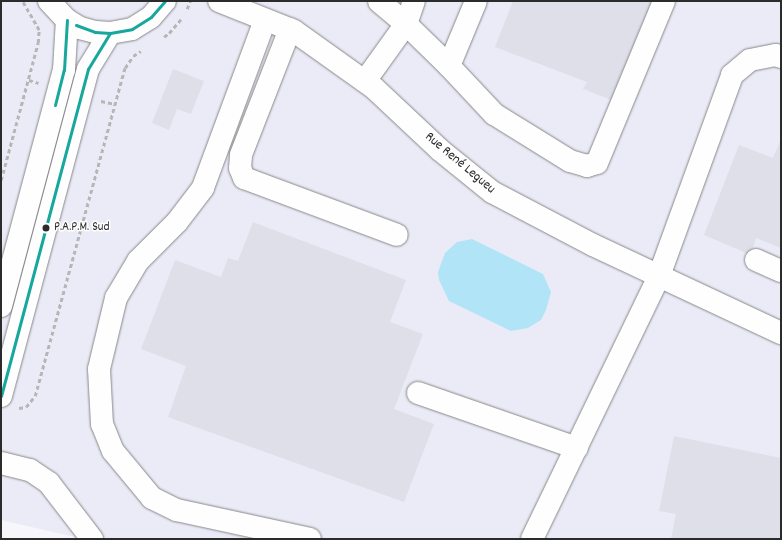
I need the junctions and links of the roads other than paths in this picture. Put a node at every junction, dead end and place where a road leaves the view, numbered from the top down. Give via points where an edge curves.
1 (50, 1) edge
2 (165, 1) edge
3 (219, 1) edge
4 (379, 1) edge
5 (414, 1) edge
6 (476, 1) edge
7 (664, 1) edge
8 (67, 20) junction
9 (265, 20) junction
10 (406, 24) junction
11 (290, 29) junction
12 (110, 33) junction
13 (781, 57) edge
14 (449, 66) junction
15 (365, 81) junction
16 (397, 235) dead end
17 (756, 260) dead end
18 (781, 271) edge
19 (659, 276) junction
20 (1, 306) edge
21 (781, 333) edge
22 (418, 393) dead end
23 (9, 402) edge
24 (576, 448) junction
25 (1, 463) edge
26 (92, 539) edge
27 (310, 539) edge
28 (532, 539) edge

1 - 8 street
2 - 12 street via 151,17 132,29
3 - 9 street, Rue René Legueu
4 - 10 street
5 - 10 street
6 - 14 street
7 - 14 street via 597,163 587,166 570,161 494,114
8 - 12 street via 80,28
8 - 20 street via 64,70
9 - 11 street, Rue René Legueu
9 - 27 street via 203,188 177,222 138,261 116,298 99,369 102,424 113,451 152,498 177,510
10 - 14 street
10 - 15 street
11 - 15 street, Rue René Legueu
11 - 16 street via 241,155 240,168 244,178
12 - 23 street via 86,76
13 - 19 street via 776,55 750,60 732,74
15 - 19 street, Rue René Legueu via 440,150 492,192
17 - 18 street
19 - 21 street, Rue René Legueu
19 - 24 street
22 - 24 street
24 - 28 street
25 - 26 street via 30,470 49,483

